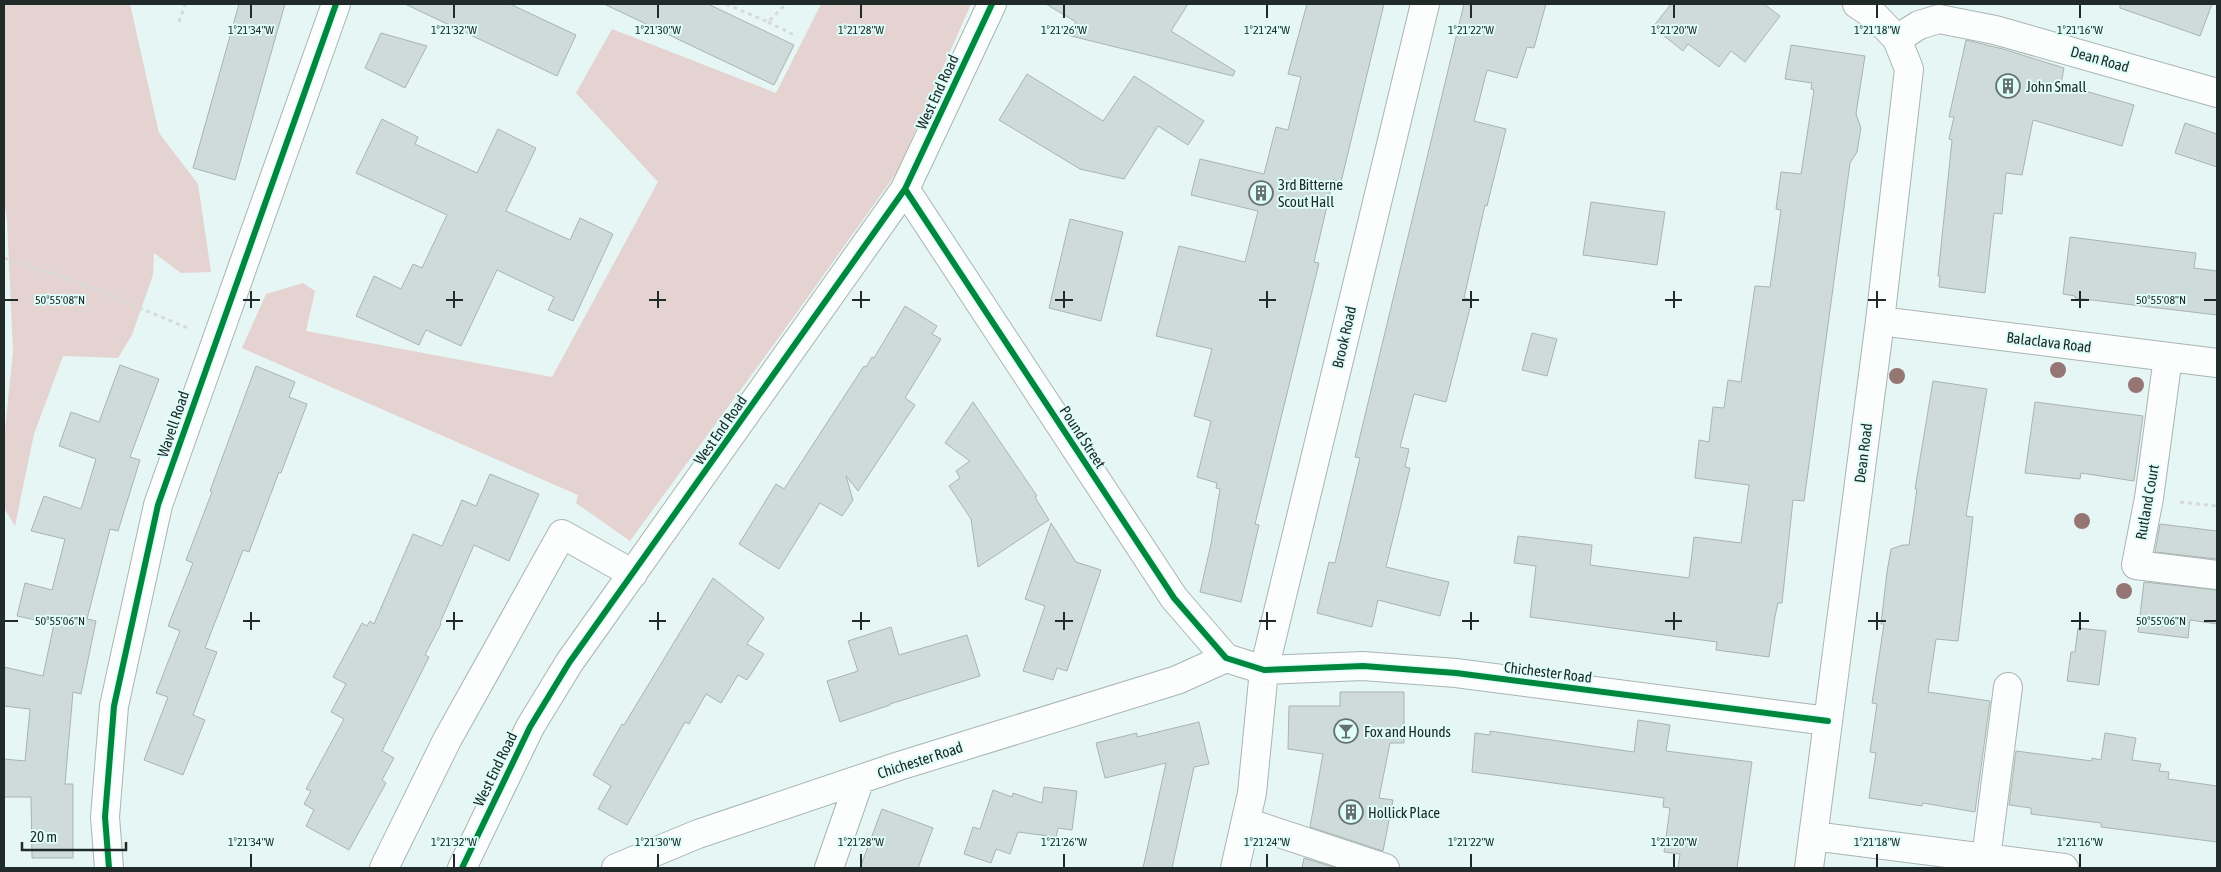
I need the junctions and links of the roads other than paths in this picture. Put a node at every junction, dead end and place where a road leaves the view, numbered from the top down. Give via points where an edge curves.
1 (336, 4) edge
2 (992, 4) edge
3 (1425, 4) edge
4 (1857, 4) edge
5 (1944, 11) edge
6 (1897, 38) junction
7 (2217, 93) edge
8 (905, 189) junction
9 (1880, 321) junction
10 (2168, 357) junction
11 (2217, 363) edge
12 (633, 574) junction
13 (2217, 575) edge
14 (1226, 658) junction
15 (1264, 670) junction
16 (2008, 687) dead end
17 (1828, 721) junction
18 (860, 779) junction
19 (1246, 822) junction
20 (1813, 836) junction
21 (1986, 858) junction
22 (109, 868) edge
23 (384, 868) edge
24 (462, 868) edge
25 (616, 868) edge
26 (829, 868) edge
27 (1235, 868) edge
28 (1393, 868) edge
29 (1809, 868) edge
30 (2064, 868) edge

1 - 22 street, Wavell Road via 158,505 114,706 105,817
2 - 8 street, West End Road
3 - 15 street, Brook Road
4 - 6 street, Dean Road via 1875,16
5 - 6 street, Dean Road
5 - 7 street, Dean Road via 1995,30
6 - 9 street, Dean Road via 1909,69
8 - 12 street, West End Road
8 - 14 street, Pound Street via 1174,598
9 - 10 street, Balaclava Road
9 - 17 street, Dean Road
10 - 11 street, Balaclava Road
10 - 13 street, Rutland Court via 2149,498 2136,565
12 - 23 street via 562,534 447,740
12 - 24 street, West End Road via 569,664 530,727
14 - 15 street
14 - 18 street, Chichester Road via 1177,680
15 - 17 street, Chichester Road via 1363,666 1456,673
15 - 19 street
16 - 21 street
17 - 20 street, Dean Road
18 - 25 street, Chichester Road via 698,834
18 - 26 street
19 - 27 street
19 - 28 street
20 - 21 street
20 - 29 street, Dean Road
21 - 30 street

